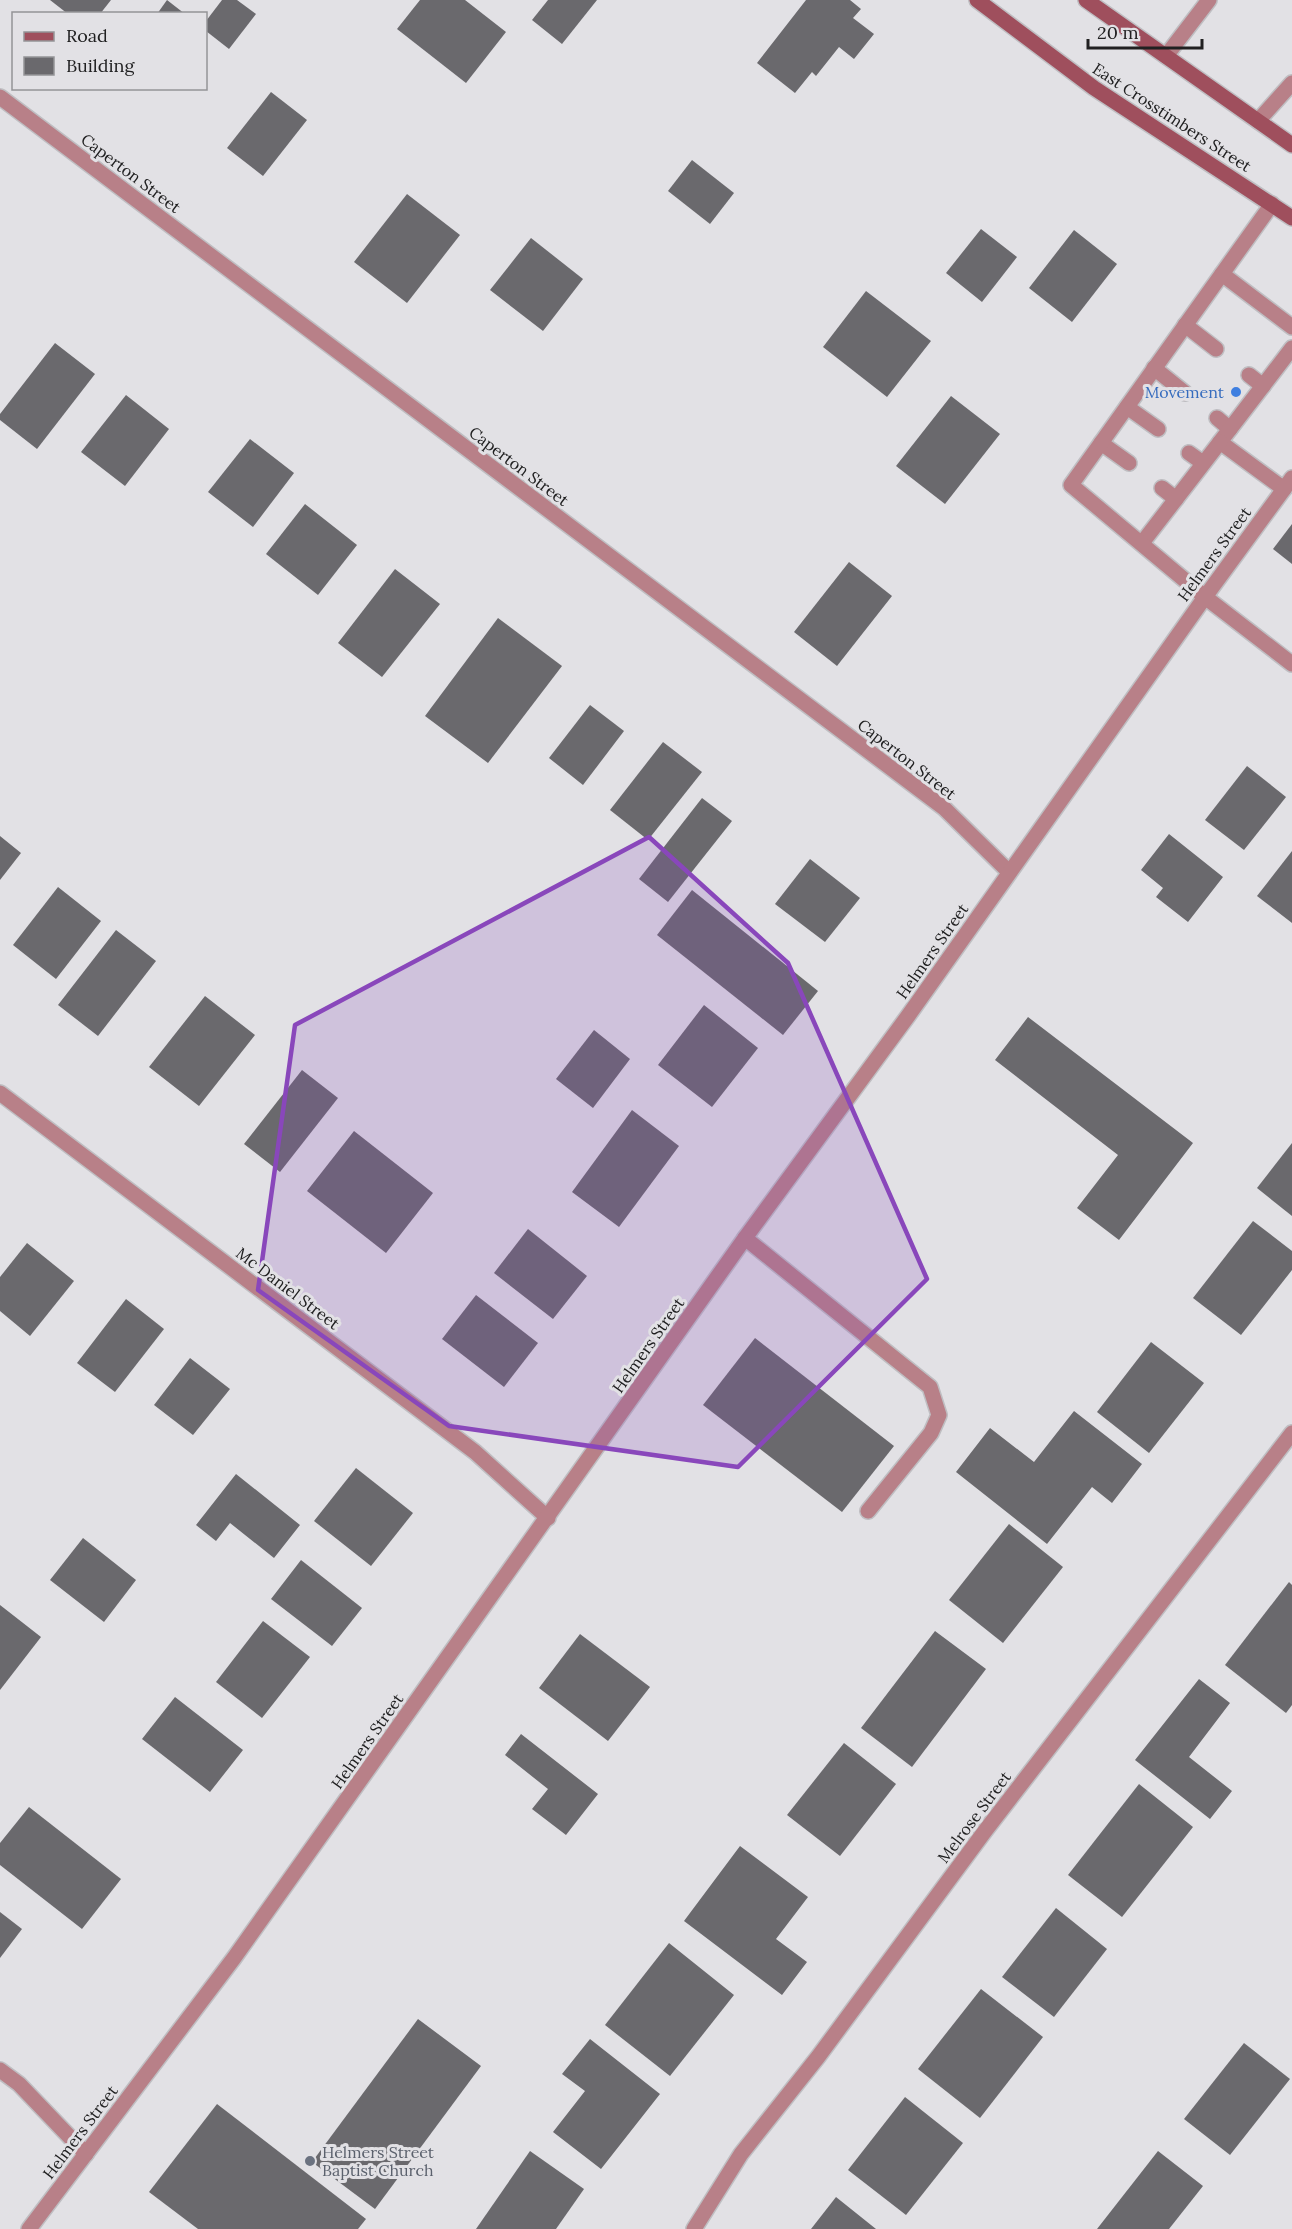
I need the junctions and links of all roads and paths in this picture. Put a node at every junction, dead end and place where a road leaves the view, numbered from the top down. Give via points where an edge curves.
1 (977, 0) edge
2 (1086, 0) edge
3 (1209, 0) edge
4 (1166, 56) junction
5 (1292, 83) edge
6 (0, 97) edge
7 (1258, 122) junction
8 (1292, 145) edge
9 (1272, 204) junction
10 (1292, 218) edge
11 (1222, 274) junction
12 (1185, 325) junction
13 (1292, 327) edge
14 (1292, 348) edge
15 (1216, 349) dead end
16 (1154, 368) junction
17 (1249, 375) dead end
18 (1263, 386) junction
19 (1185, 393) dead end
20 (1127, 407) junction
21 (1217, 418) dead end
22 (1158, 429) dead end
23 (1230, 429) junction
24 (1220, 442) junction
25 (1101, 443) junction
26 (1189, 453) dead end
27 (1129, 463) dead end
28 (1203, 463) junction
29 (1288, 483) edge
30 (1162, 488) dead end
31 (1176, 499) junction
32 (1142, 543) junction
33 (1205, 597) junction
34 (1292, 664) edge
35 (1009, 872) junction
36 (0, 1093) edge
37 (745, 1238) junction
38 (1292, 1433) edge
39 (868, 1512) dead end
40 (548, 1518) junction
41 (0, 2070) edge
42 (86, 2154) junction
43 (29, 2229) edge
44 (694, 2229) edge

1 - 9 main road, East Crosstimbers Street via 1094,88
2 - 4 main road
3 - 4 street
4 - 7 main road
5 - 7 street
6 - 35 street, Caperton Street via 944,808
7 - 8 main road
9 - 10 main road, East Crosstimbers Street
9 - 11 street
11 - 12 street
11 - 13 street
12 - 15 street
12 - 16 street
14 - 18 street
16 - 19 street
16 - 20 street
17 - 18 street
18 - 23 street
20 - 22 street
20 - 25 street
21 - 23 street
23 - 24 street
24 - 28 street
24 - 29 street
25 - 27 street
25 - 32 street via 1071,485
26 - 28 street
28 - 31 street
29 - 33 street, Helmers Street
30 - 31 street
31 - 32 street
32 - 33 street
33 - 34 street
33 - 35 street, Helmers Street
35 - 37 street, Helmers Street via 909,1016
36 - 40 street, Mc Daniel Street via 475,1452
37 - 39 street via 930,1387 939,1414 931,1433
37 - 40 street, Helmers Street
38 - 44 street, Melrose Street via 741,2154
40 - 42 street, Helmers Street via 234,1958
41 - 42 street
42 - 43 street, Helmers Street

